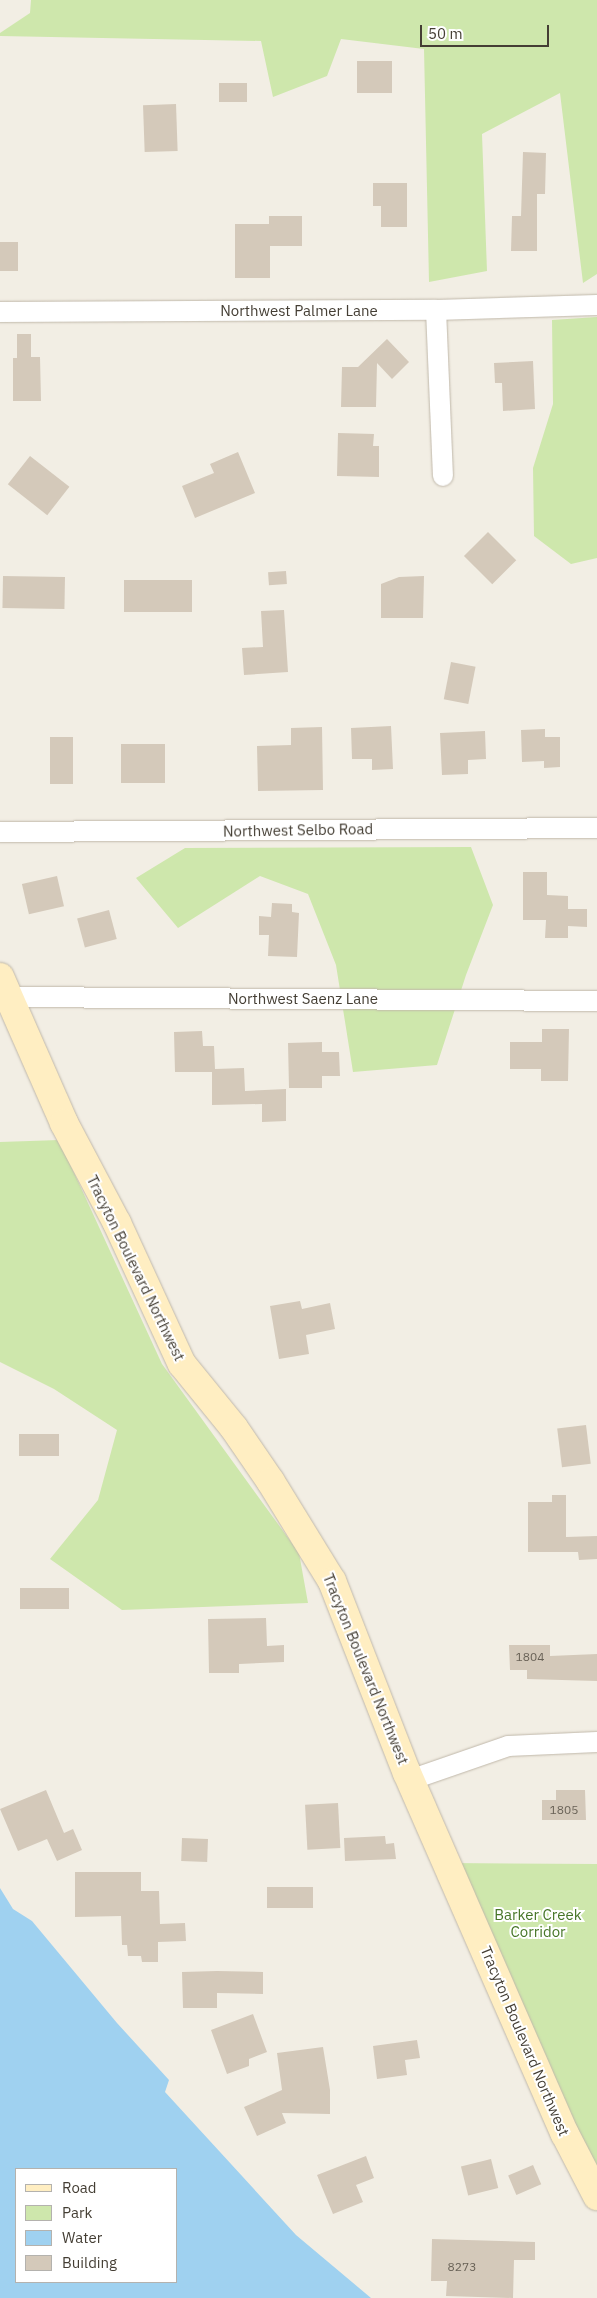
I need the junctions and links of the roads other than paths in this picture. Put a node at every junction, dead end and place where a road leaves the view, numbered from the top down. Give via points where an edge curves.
1 (597, 305) edge
2 (436, 310) junction
3 (0, 312) edge
4 (443, 476) dead end
5 (597, 828) edge
6 (0, 832) edge
7 (5, 987) edge
8 (597, 1000) edge
9 (597, 1742) edge
10 (410, 1780) junction
11 (597, 2196) edge

1 - 2 street, Northwest Palmer Lane
2 - 3 street, Northwest Palmer Lane
2 - 4 street
5 - 6 street, Northwest Selbo Road
7 - 8 street, Northwest Saenz Lane
7 - 10 main road, Tracyton Boulevard Northwest via 64,1123 182,1364 234,1428 329,1574
9 - 10 street via 508,1746
10 - 11 main road, Tracyton Boulevard Northwest via 565,2134

